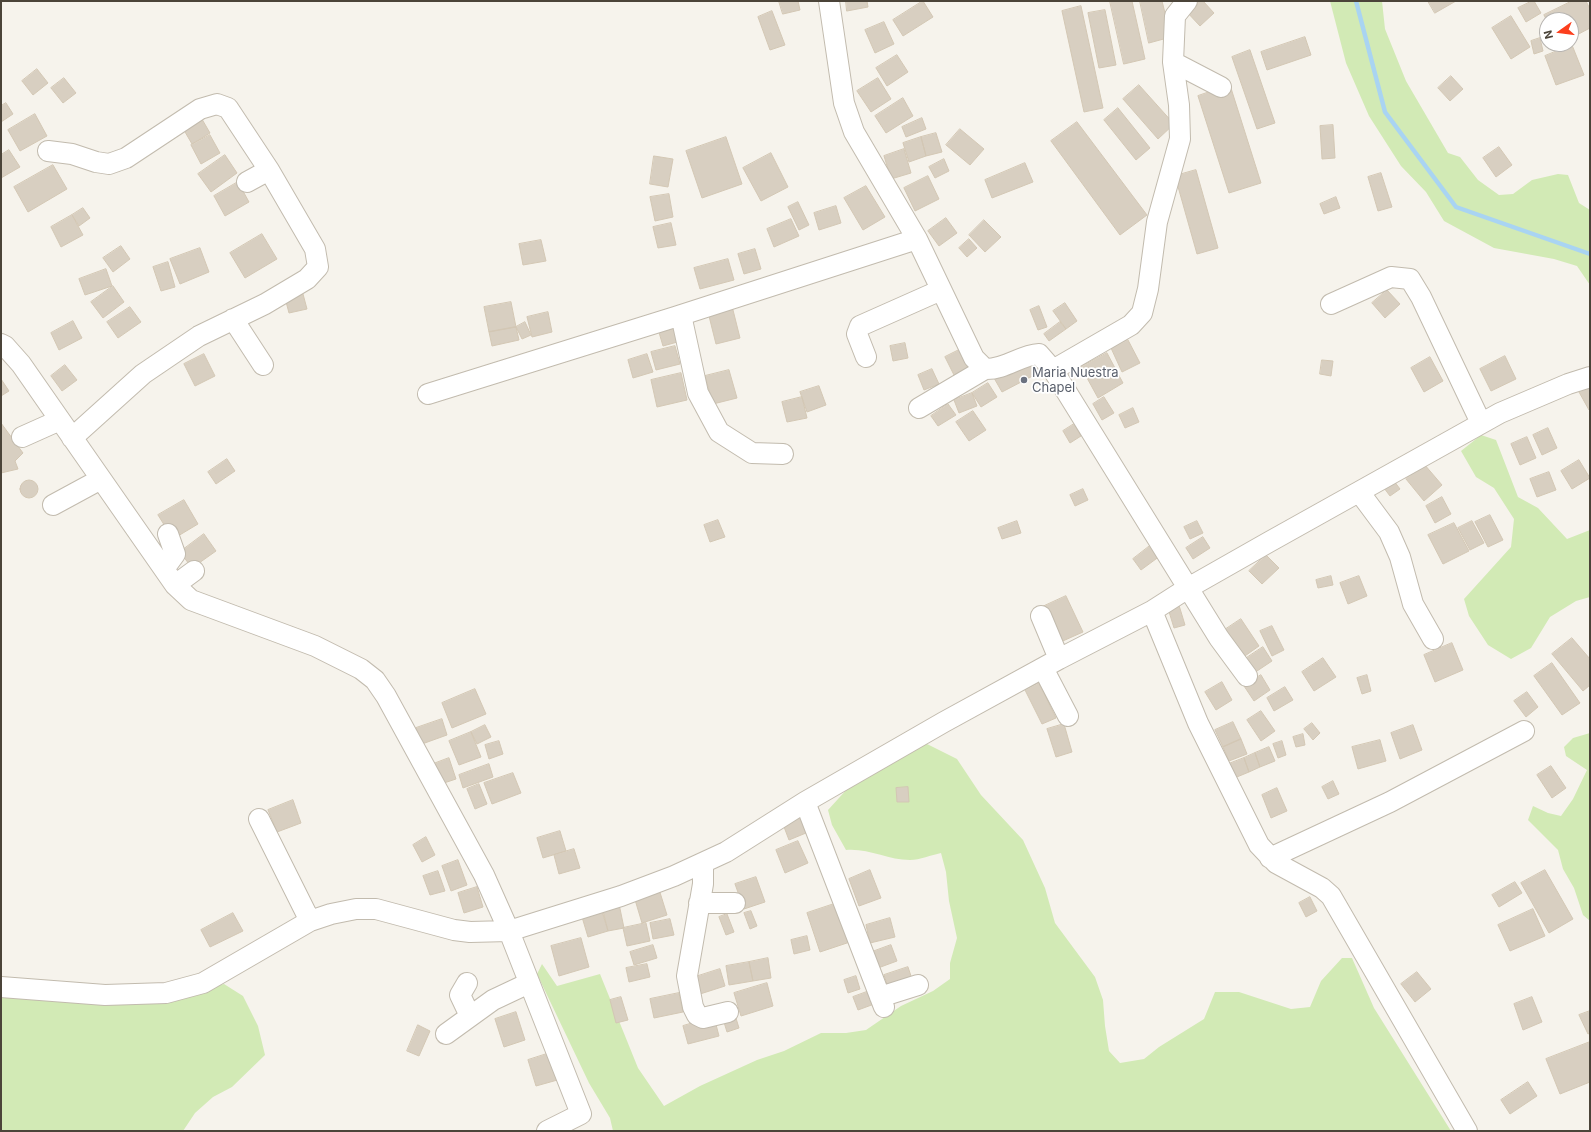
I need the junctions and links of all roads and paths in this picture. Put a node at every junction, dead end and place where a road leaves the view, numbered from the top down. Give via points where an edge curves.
1 (829, 1) edge
2 (1187, 1) edge
3 (1173, 62) junction
4 (1221, 87) dead end
5 (48, 151) dead end
6 (269, 170) junction
7 (247, 182) dead end
8 (917, 239) junction
9 (941, 290) junction
10 (1331, 304) dead end
11 (681, 315) junction
12 (233, 319) junction
13 (1, 344) edge
14 (866, 357) dead end
15 (263, 365) dead end
16 (985, 369) junction
17 (1053, 370) junction
18 (1590, 377) edge
19 (428, 394) dead end
20 (920, 408) dead end
21 (60, 420) junction
22 (1481, 423) junction
23 (22, 437) dead end
24 (72, 438) junction
25 (783, 454) dead end
26 (101, 479) junction
27 (1360, 492) junction
28 (54, 505) dead end
29 (168, 534) dead end
30 (164, 569) junction
31 (194, 571) dead end
32 (175, 585) junction
33 (1188, 588) junction
34 (1152, 611) junction
35 (1041, 616) dead end
36 (1432, 639) dead end
37 (1051, 663) junction
38 (1248, 676) dead end
39 (1068, 716) dead end
40 (1524, 731) dead end
41 (805, 802) junction
42 (259, 819) dead end
43 (1270, 858) junction
44 (703, 863) junction
45 (699, 903) junction
46 (735, 903) dead end
47 (310, 922) junction
48 (509, 931) junction
49 (467, 983) dead end
50 (529, 983) junction
51 (918, 985) dead end
52 (1, 987) edge
53 (728, 1012) dead end
54 (470, 1016) junction
55 (446, 1034) dead end
56 (584, 1123) edge
57 (547, 1131) edge
58 (1467, 1131) edge

1 - 8 street via 844,103 854,132
2 - 3 street via 1175,16
3 - 4 street
3 - 17 street via 1179,105 1180,139 1157,222 1148,289 1142,313 1131,325
5 - 6 street via 72,154 109,164 126,158 200,109 217,104 228,108
6 - 7 street
6 - 12 street via 315,249 318,267 307,279 265,304
8 - 9 street
8 - 11 street
9 - 14 street via 860,326 857,334
9 - 16 street via 974,358
10 - 22 street via 1391,278 1410,279
11 - 19 street
11 - 25 street via 698,393 719,432 752,453
12 - 15 street
12 - 24 street via 199,336 143,374
13 - 21 street via 21,364
16 - 17 street via 993,370 1016,362 1029,354 1039,354
16 - 20 street
17 - 33 street
18 - 22 street via 1568,384
21 - 23 street
21 - 24 street
22 - 27 street
24 - 26 street
26 - 28 street
26 - 30 street
27 - 33 street
27 - 36 street via 1389,532 1400,557 1413,604
29 - 30 street via 175,554
30 - 32 street
31 - 32 street
32 - 48 street via 191,600 315,646 361,669 375,680 484,875
33 - 34 street
33 - 38 street via 1219,638
34 - 37 street
34 - 43 street via 1198,724 1248,826
35 - 37 street
37 - 39 street
37 - 41 street
40 - 43 street via 1390,802
41 - 44 street via 726,852
41 - 51 street via 882,1002
42 - 47 street
43 - 58 street via 1322,888 1331,896
44 - 45 street via 704,875
44 - 48 street via 621,896
45 - 46 street
45 - 53 street via 687,976 693,1007 697,1015 703,1018
47 - 48 street via 356,909 376,909 454,930
47 - 52 street via 203,983 166,993 105,995
48 - 50 street
49 - 54 street via 460,995
50 - 54 street via 493,1000
50 - 56 street
54 - 55 street
56 - 57 street

